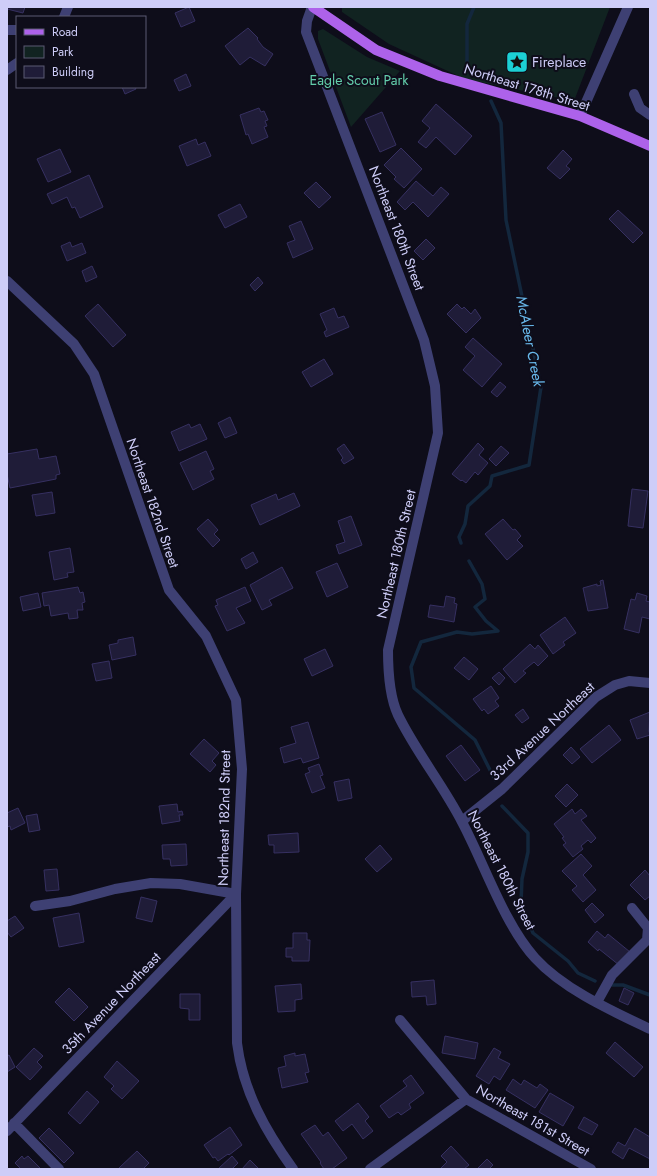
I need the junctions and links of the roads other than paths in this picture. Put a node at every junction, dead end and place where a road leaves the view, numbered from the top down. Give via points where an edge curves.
1 (313, 7) edge
2 (628, 7) edge
3 (16, 64) edge
4 (7, 70) edge
5 (634, 94) dead end
6 (650, 115) edge
7 (580, 116) junction
8 (650, 146) edge
9 (7, 281) edge
10 (650, 683) edge
11 (462, 821) junction
12 (236, 894) junction
13 (35, 906) dead end
14 (632, 908) dead end
15 (597, 1002) junction
16 (400, 1020) dead end
17 (650, 1029) edge
18 (466, 1099) junction
19 (11, 1127) edge
20 (59, 1169) edge
21 (293, 1169) edge
22 (370, 1169) edge
23 (591, 1169) edge

1 - 7 main road, Northeast 178th Street via 376,50 447,78
1 - 11 street, Northeast 180th Street via 307,21 306,32 422,334 435,386 438,433 388,650 388,679 398,714
2 - 7 street
3 - 4 street
5 - 6 street via 640,108
7 - 8 main road, Northeast 178th Street
9 - 12 street, Northeast 182nd Street via 74,344 94,374 168,590 206,636 236,700 242,769
10 - 11 street, 33rd Avenue Northeast via 629,681 615,685 596,697 502,789
11 - 15 street, Northeast 180th Street via 520,939 535,958 556,976
12 - 13 street via 180,884 151,883
12 - 19 street, 35th Avenue Northeast
12 - 21 street, Northeast 182nd Street via 237,1043 240,1067 252,1103 272,1140
14 - 15 street via 648,928 647,940 612,975
15 - 17 street, Northeast 180th Street
16 - 18 street, Northeast 181st Street
18 - 22 street
18 - 23 street, Northeast 181st Street
19 - 20 street

